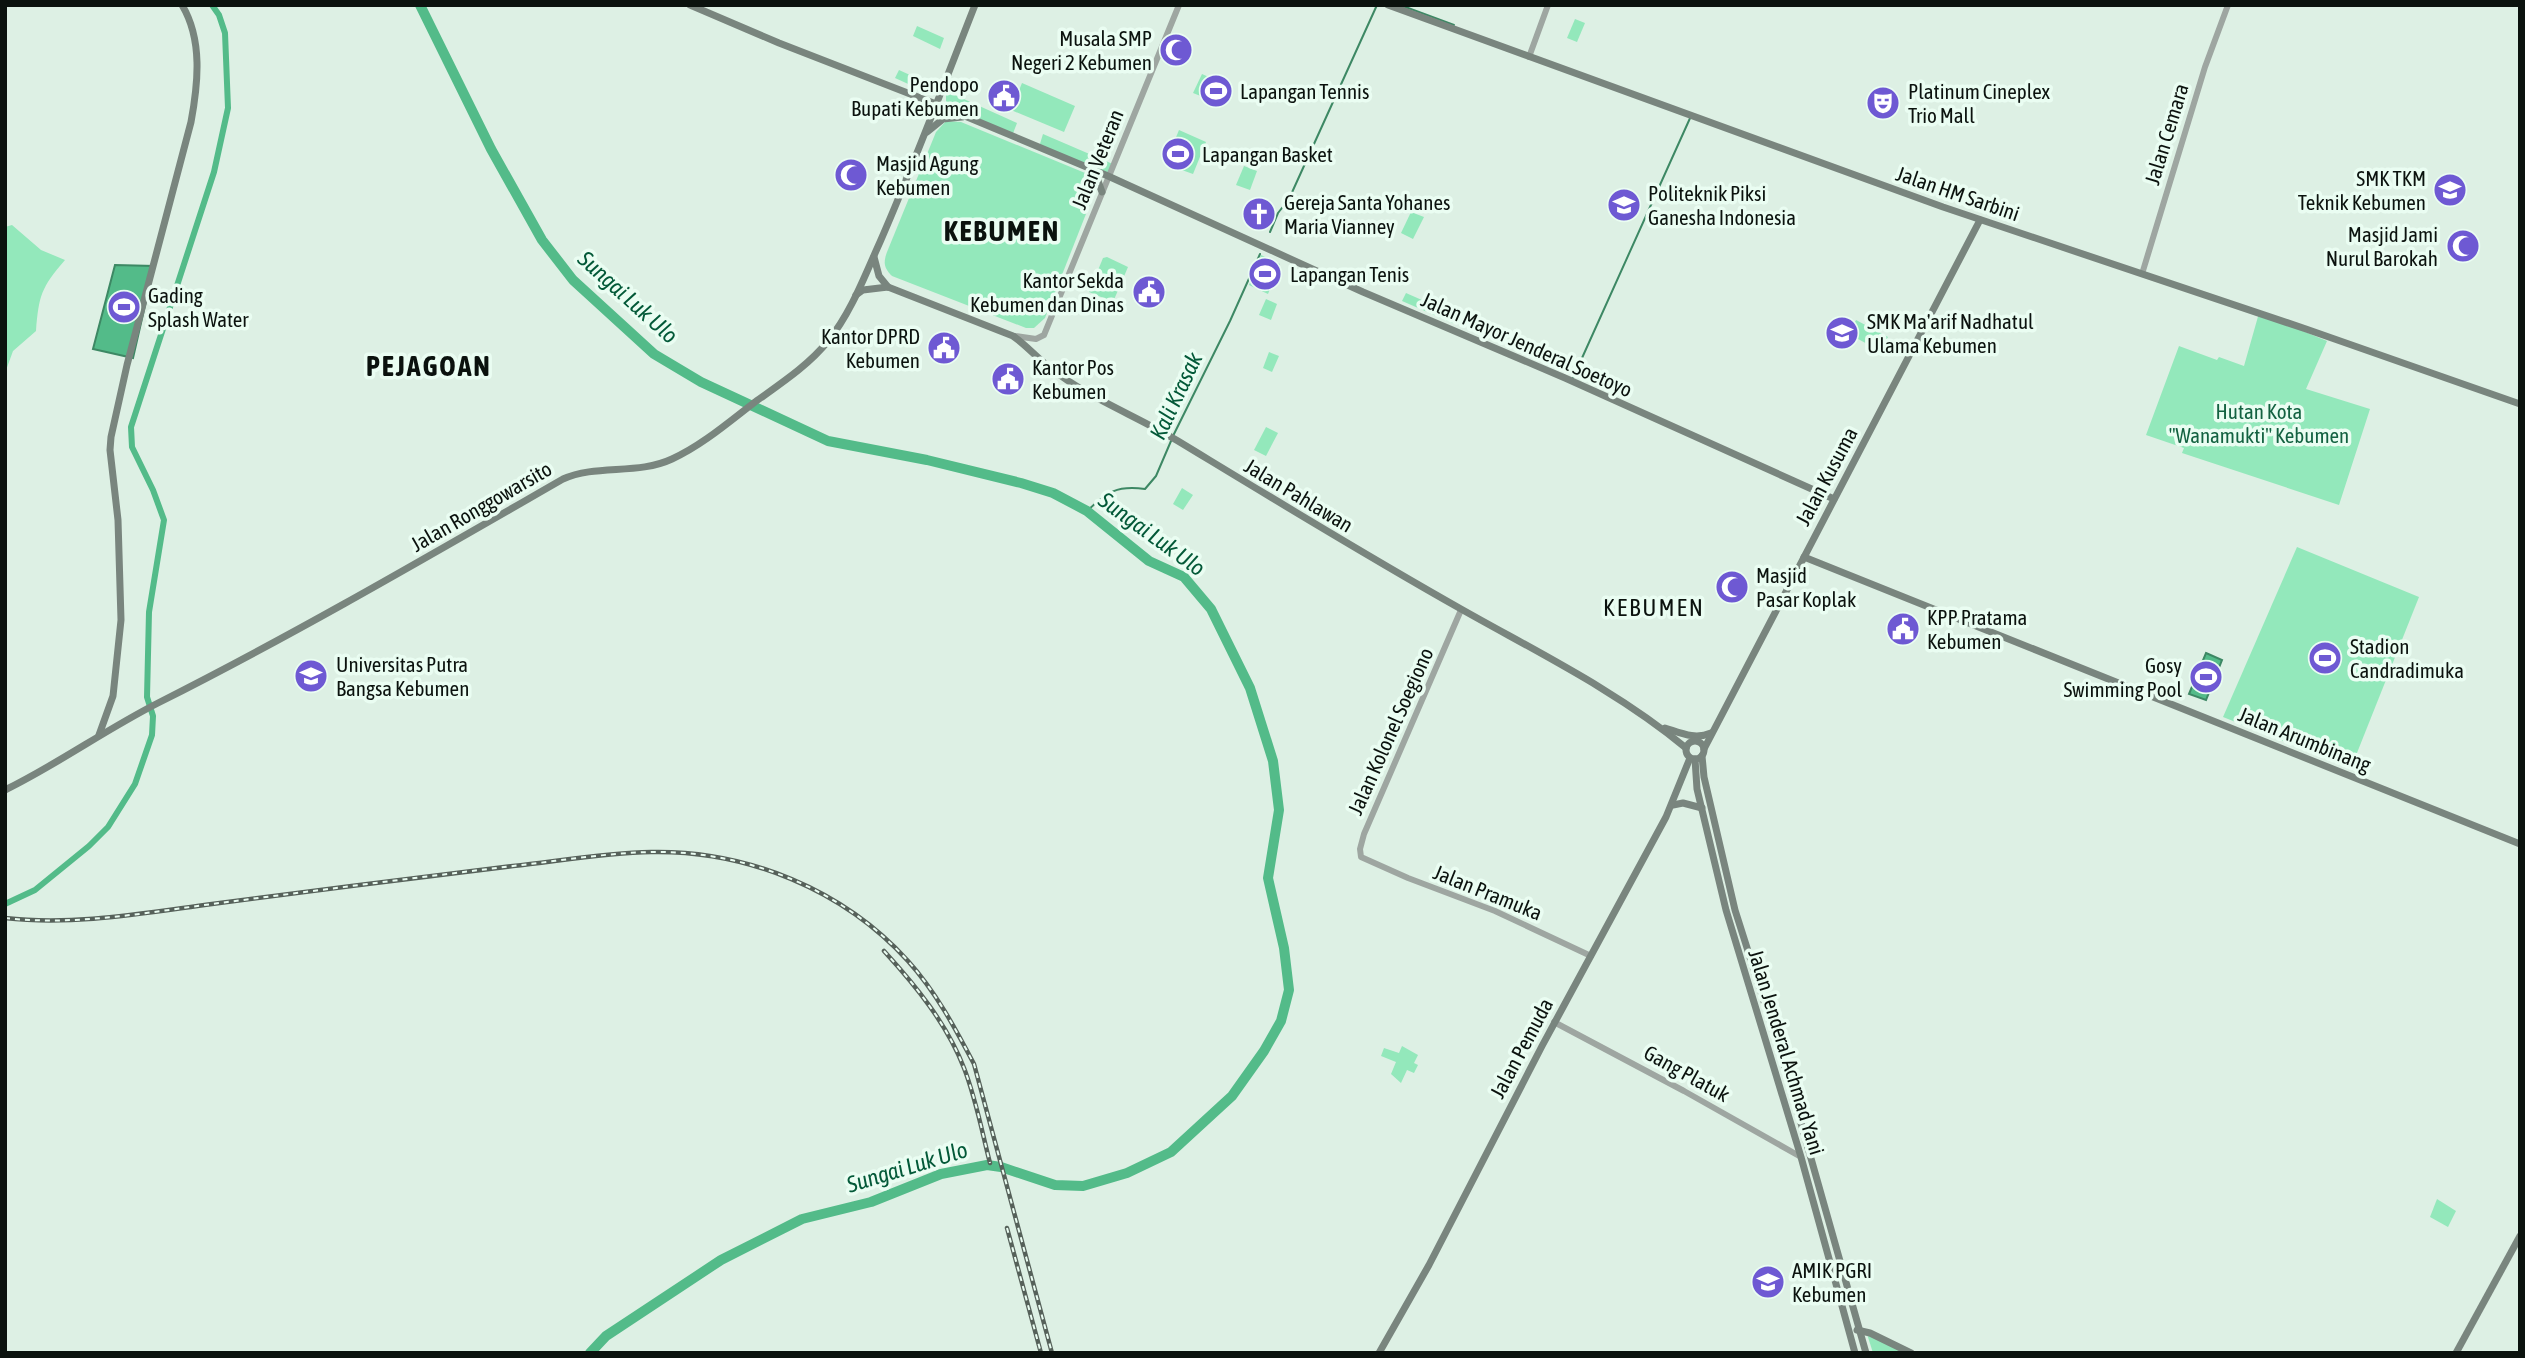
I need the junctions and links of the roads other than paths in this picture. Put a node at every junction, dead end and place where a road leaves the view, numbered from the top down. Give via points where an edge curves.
1 (183, 5) edge
2 (690, 5) edge
3 (975, 5) edge
4 (1178, 5) edge
5 (1388, 5) edge
6 (1548, 5) edge
7 (2228, 5) edge
8 (1529, 55) junction
9 (941, 91) junction
10 (925, 100) junction
11 (936, 104) junction
12 (946, 108) junction
13 (931, 115) junction
14 (967, 117) junction
15 (924, 135) junction
16 (1087, 168) junction
17 (1108, 176) junction
18 (1102, 192) junction
19 (1980, 220) junction
20 (874, 256) junction
21 (2141, 274) junction
22 (888, 287) junction
23 (855, 295) junction
24 (1013, 336) junction
25 (2520, 404) edge
26 (1834, 499) junction
27 (1804, 556) junction
28 (1461, 610) junction
29 (104, 719) junction
30 (1661, 727) junction
31 (112, 729) junction
32 (1712, 733) junction
33 (99, 735) junction
34 (1686, 748) junction
35 (1697, 756) junction
36 (5, 790) edge
37 (1673, 805) junction
38 (1702, 808) junction
39 (1667, 817) junction
40 (2520, 844) edge
41 (1371, 863) joint
42 (1591, 956) junction
43 (1554, 1023) junction
44 (1801, 1157) junction
45 (2520, 1236) edge
46 (1858, 1325) junction
47 (1849, 1330) junction
48 (1379, 1353) edge
49 (1855, 1353) edge
50 (1866, 1353) edge
51 (1911, 1353) edge
52 (2456, 1353) edge

1 - 29 main road via 189,17 198,82 111,437 121,620 113,696
2 - 10 main road, Jalan Mayor Jenderal Soetoyo
3 - 9 main road
4 - 17 street, Jalan Veteran
5 - 8 main road, Jalan HM Sarbini
6 - 8 street
7 - 21 street, Jalan Cemara
8 - 19 main road, Jalan HM Sarbini
9 - 11 main road
9 - 12 main road
10 - 11 main road, Jalan Mayor Jenderal Soetoyo
10 - 13 main road
11 - 12 main road, Jalan Mayor Jenderal Soetoyo
11 - 13 main road
12 - 14 main road, Jalan Mayor Jenderal Soetoyo
13 - 15 main road
14 - 15 main road via 943,119
14 - 16 main road, Jalan Mayor Jenderal Soetoyo
15 - 20 main road
16 - 17 main road, Jalan Mayor Jenderal Soetoyo
16 - 18 main road
17 - 18 street, Jalan Veteran
17 - 26 main road, Jalan Mayor Jenderal Soetoyo
18 - 24 street, Jalan Veteran via 1044,335 1036,339
19 - 21 main road, Jalan HM Sarbini
19 - 26 main road, Jalan Kusuma
20 - 22 main road via 879,276
20 - 23 main road
21 - 25 main road, Jalan HM Sarbini
22 - 23 main road
22 - 24 main road, Jalan Pahlawan
23 - 31 main road, Jalan Ronggowarsito via 828,342 789,377 674,459 563,479 313,622
24 - 28 main road, Jalan Pahlawan via 1087,393 1173,438
26 - 27 main road, Jalan Kusuma
27 - 32 main road, Jalan Kusuma
27 - 40 main road, Jalan Arumbinang
28 - 30 main road, Jalan Pahlawan via 1557,662
28 - 41 street, Jalan Kolonel Soegiono via 1364,834 1361,857
29 - 31 main road
29 - 33 main road
30 - 32 main road via 1692,736
30 - 34 main road, Jalan Pahlawan
31 - 33 main road, Jalan Ronggowarsito
32 - 35 main road, Jalan Kusuma
33 - 36 main road, Jalan Ronggowarsito
34 - 35 main road
34 - 35 main road via 1697,742
35 - 37 main road
35 - 38 main road, Jalan Jenderal Achmad Yani
35 - 39 main road, Jalan Pemuda
35 - 46 main road, Jalan Jenderal Achmad Yani via 1735,910
37 - 38 main road via 1680,802
37 - 39 main road
38 - 44 main road, Jalan Jenderal Achmad Yani via 1726,909
39 - 42 main road, Jalan Pemuda
41 - 42 street, Jalan Pramuka via 1495,911
42 - 43 main road, Jalan Pemuda
43 - 44 street, Gang Platuk
43 - 48 main road, Jalan Pemuda
44 - 47 main road, Jalan Jenderal Achmad Yani
45 - 52 main road
46 - 47 main road
46 - 50 main road, Jalan Jenderal Achmad Yani
46 - 51 main road
47 - 49 main road, Jalan Jenderal Achmad Yani

